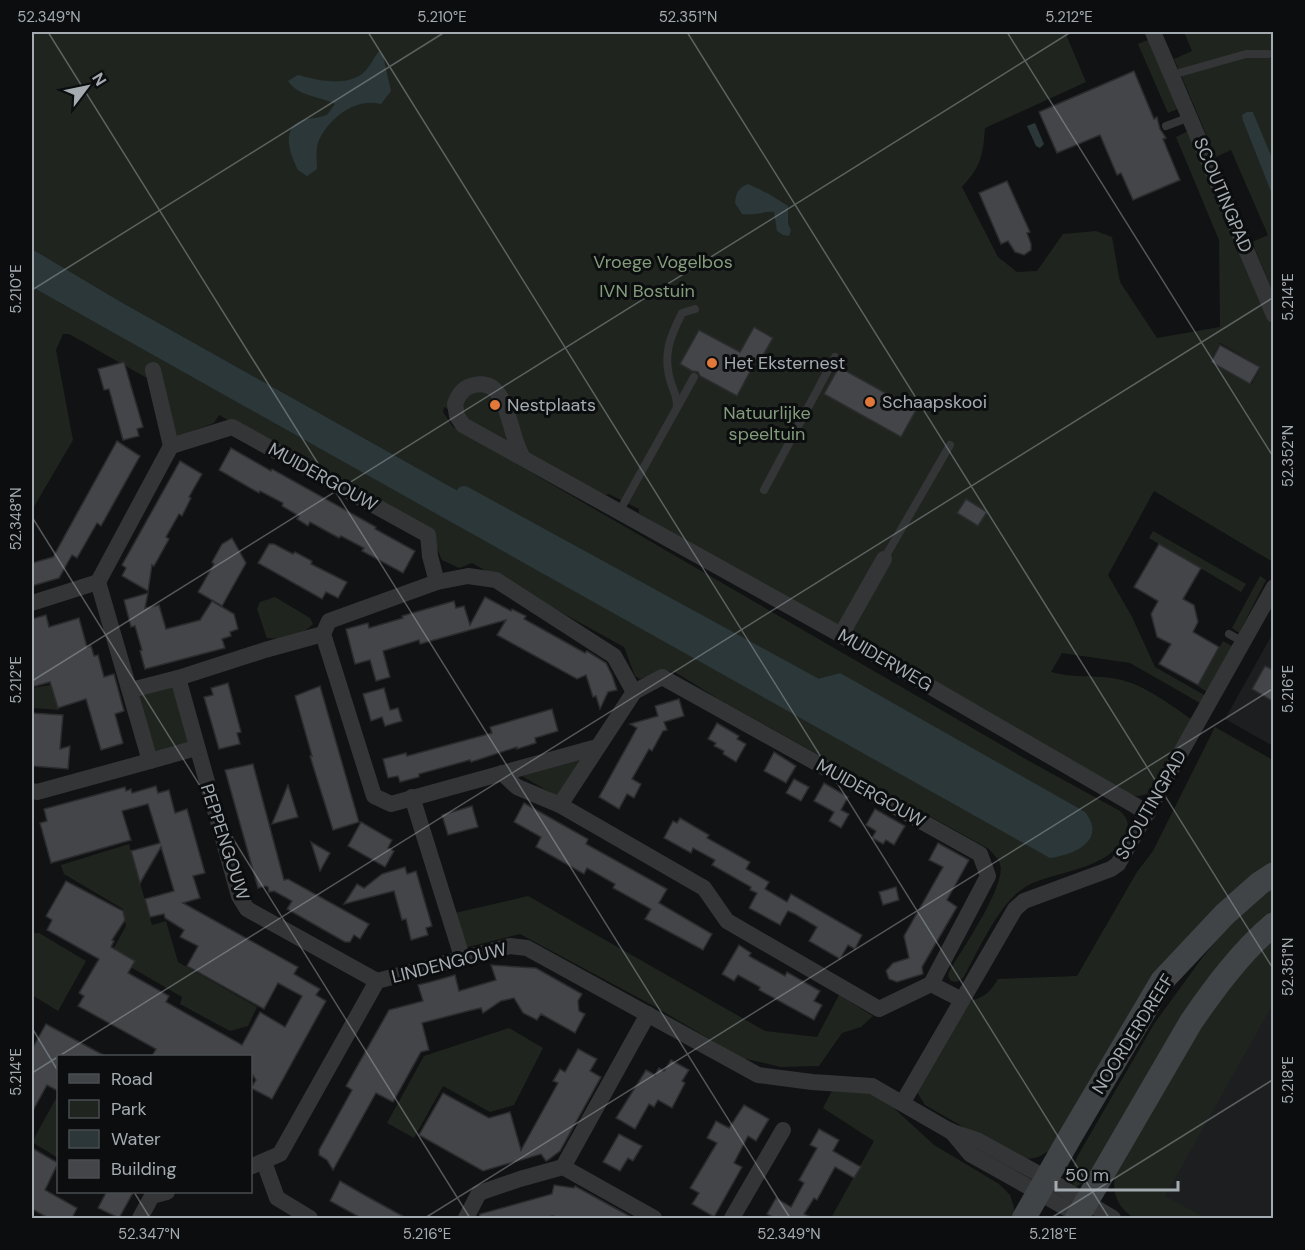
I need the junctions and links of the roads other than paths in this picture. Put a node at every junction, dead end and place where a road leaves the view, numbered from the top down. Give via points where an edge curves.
1 (1153, 32) edge
2 (1268, 54) dead end
3 (1172, 75) junction
4 (1190, 117) junction
5 (1166, 126) dead end
6 (695, 309) dead end
7 (1274, 315) edge
8 (835, 357) dead end
9 (153, 369) dead end
10 (694, 377) dead end
11 (677, 409) junction
12 (950, 445) dead end
13 (171, 446) junction
14 (524, 459) junction
15 (764, 490) dead end
16 (619, 512) junction
17 (884, 559) joint
18 (98, 582) junction
19 (437, 582) junction
20 (1274, 586) edge
21 (32, 603) edge
22 (323, 634) junction
23 (841, 635) junction
24 (178, 678) junction
25 (130, 690) junction
26 (634, 692) junction
27 (597, 747) junction
28 (196, 748) junction
29 (150, 761) junction
30 (502, 773) junction
31 (32, 791) edge
32 (412, 797) junction
33 (560, 805) junction
34 (1148, 813) junction
35 (1274, 874) edge
36 (1274, 924) edge
37 (462, 960) junction
38 (377, 981) junction
39 (931, 984) junction
40 (962, 1000) junction
41 (648, 1014) junction
42 (903, 1102) junction
43 (783, 1130) dead end
44 (257, 1164) edge
45 (563, 1167) junction
46 (1042, 1186) junction
47 (161, 1193) edge
48 (1081, 1214) edge
49 (140, 1218) edge
50 (310, 1218) edge
51 (466, 1218) edge
52 (654, 1218) edge
53 (732, 1218) edge
54 (1024, 1218) edge
55 (1113, 1218) edge

1 - 3 street, SCOUTINGPAD
2 - 3 lane via 1246,54
3 - 4 street, SCOUTINGPAD
4 - 5 lane
4 - 7 street, SCOUTINGPAD
6 - 11 lane via 682,313 668,341 667,363
8 - 15 lane
9 - 13 street
10 - 11 lane
11 - 16 lane
12 - 17 lane
13 - 18 street
13 - 19 street, MUIDERGOUW via 232,427 428,535
14 - 14 street via 514,441 500,393 484,384 464,390 455,404 463,425
14 - 16 street, MUIDERWEG
16 - 23 street, MUIDERWEG
17 - 23 street
18 - 21 street
18 - 25 street
19 - 22 street via 329,621
19 - 26 street via 468,576 496,580 614,656
20 - 34 street, SCOUTINGPAD via 1236,638
22 - 24 street
22 - 32 street via 374,796 392,804
23 - 34 street, MUIDERWEG
24 - 25 street
24 - 28 street, PEPPENGOUW
25 - 29 street
26 - 27 street, MUIDERGOUW
26 - 39 street, MUIDERGOUW via 662,677 980,854 988,876
27 - 30 street
27 - 33 street, MUIDERGOUW
28 - 29 street
28 - 38 street, PEPPENGOUW via 239,897 247,909
29 - 31 street
30 - 32 street
30 - 33 street via 517,787
32 - 37 street
33 - 39 street via 704,888 727,921 879,1009
34 - 40 street, SCOUTINGPAD via 1118,864 1024,901 1015,909
35 - 46 main road, NOORDERDREEF via 1224,914 1162,981
36 - 48 main road via 1245,951 1191,1022
37 - 38 street, LINDENGOUW
37 - 41 street, LINDENGOUW via 510,946 527,948
38 - 44 street, LINDENGOUW via 280,1154
39 - 40 street
40 - 42 street
41 - 42 street, LINDENGOUW via 758,1075 872,1086
41 - 45 street
42 - 46 street, LINDENGOUW via 950,1131 970,1154
43 - 53 street
44 - 50 street, LINDENGOUW via 277,1198
45 - 51 street via 479,1193
45 - 52 street
46 - 48 street, LINDENGOUW
46 - 54 main road, NOORDERDREEF
47 - 49 street via 152,1196
48 - 55 street, LINDENGOUW

